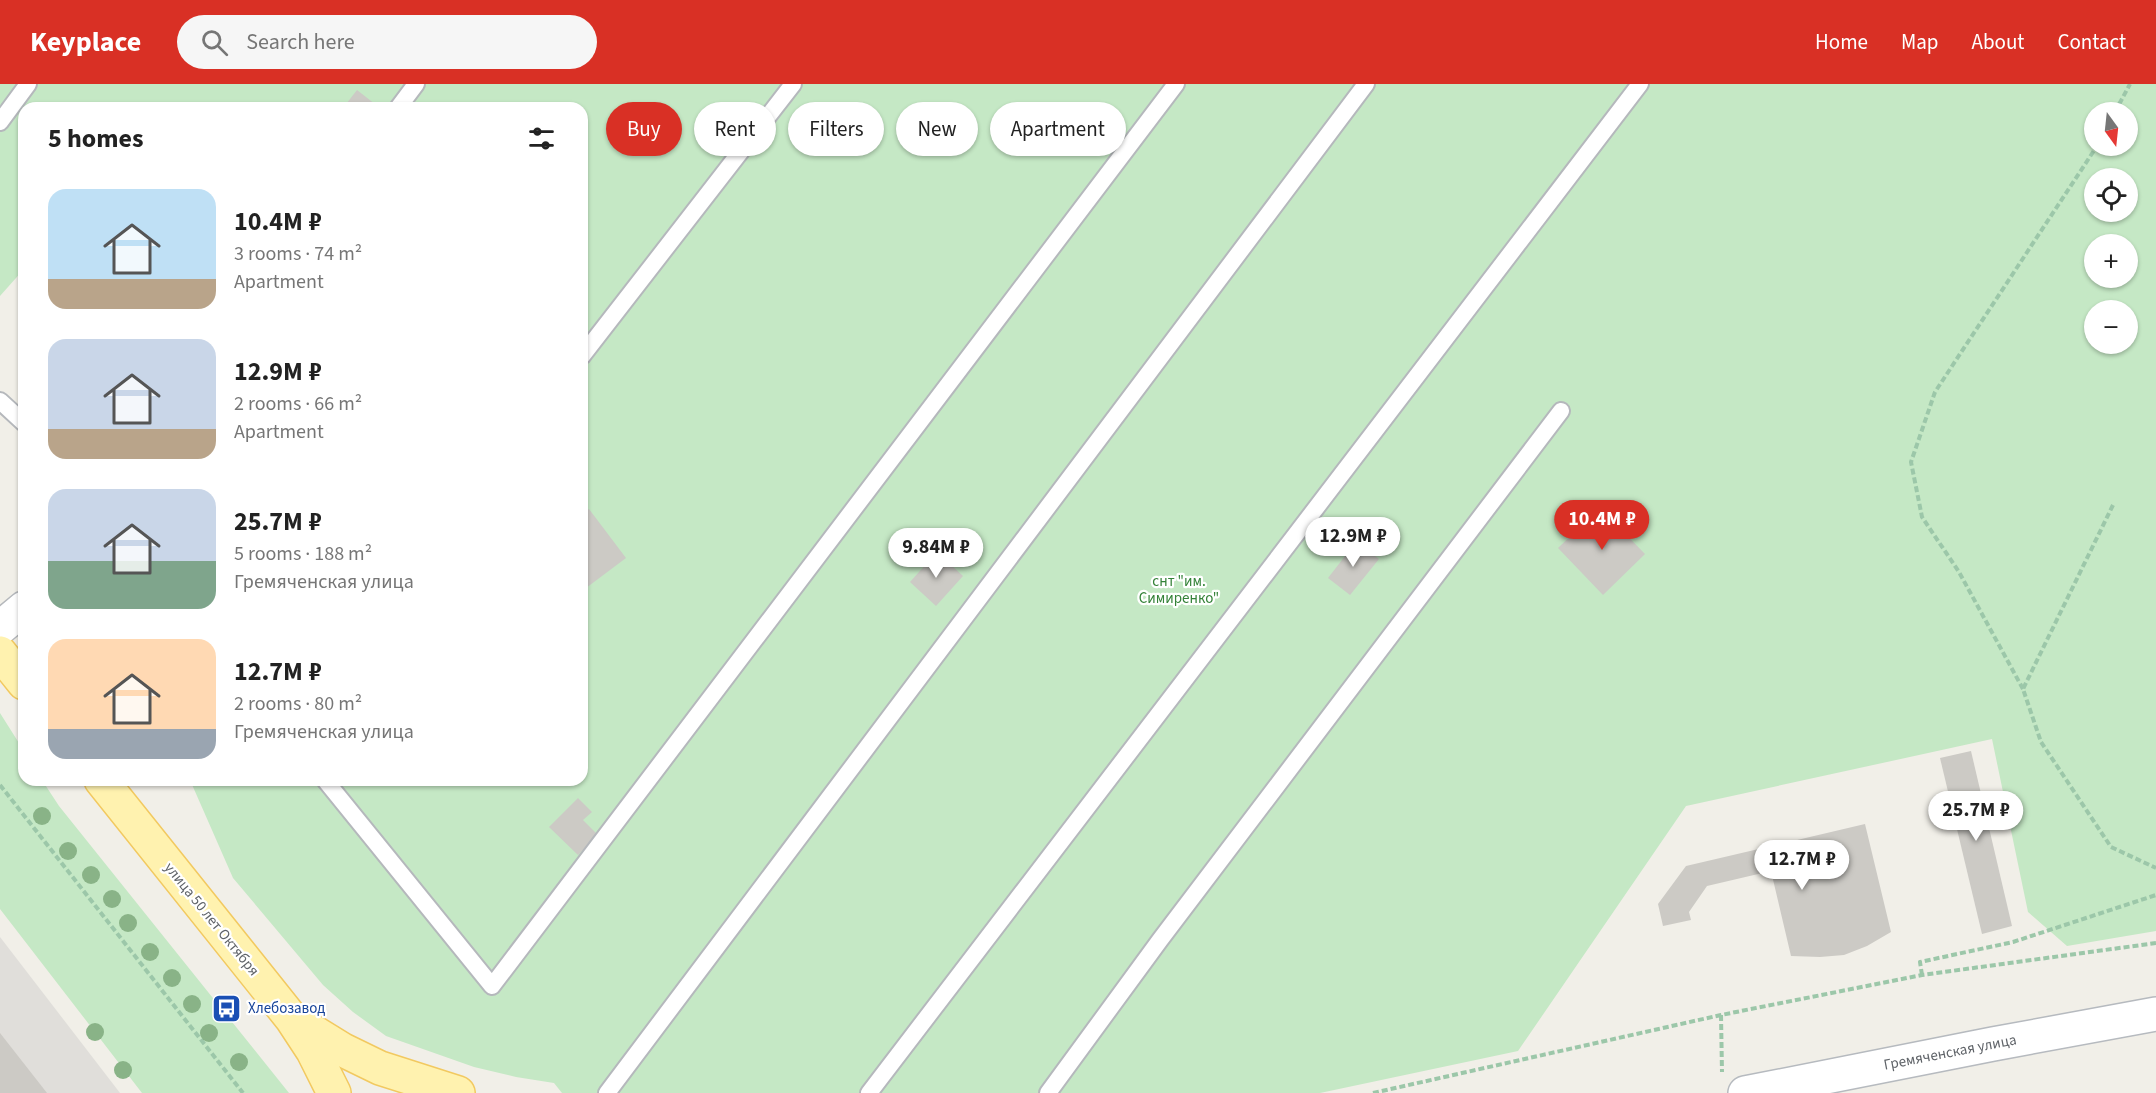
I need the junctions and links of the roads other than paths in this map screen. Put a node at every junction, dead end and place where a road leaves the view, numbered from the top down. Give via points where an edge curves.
1 (28, 84) edge
2 (416, 84) edge
3 (793, 84) edge
4 (1176, 84) edge
5 (1366, 84) edge
6 (1640, 84) edge
7 (402, 102) edge
8 (0, 122) edge
9 (588, 348) edge
10 (0, 401) edge
11 (1561, 411) dead end
12 (18, 418) edge
13 (18, 613) edge
14 (0, 628) edge
15 (0, 653) edge
16 (18, 676) edge
17 (106, 786) edge
18 (330, 786) edge
19 (2156, 1014) edge
20 (292, 1019) junction
21 (1733, 1088) edge
22 (334, 1093) edge
23 (458, 1093) edge
24 (608, 1093) edge
25 (869, 1093) edge
26 (1048, 1093) edge

1 - 8 lane
2 - 7 lane
3 - 9 lane
4 - 18 lane via 492,986
5 - 24 lane
6 - 25 lane
10 - 12 lane
11 - 26 lane
13 - 14 main road
15 - 16 main road
17 - 20 main road, улица 50 лет Октября
19 - 21 main road, Гремяченская улица
20 - 22 main road, улица 50 лет Октября
20 - 23 main road via 380,1068

